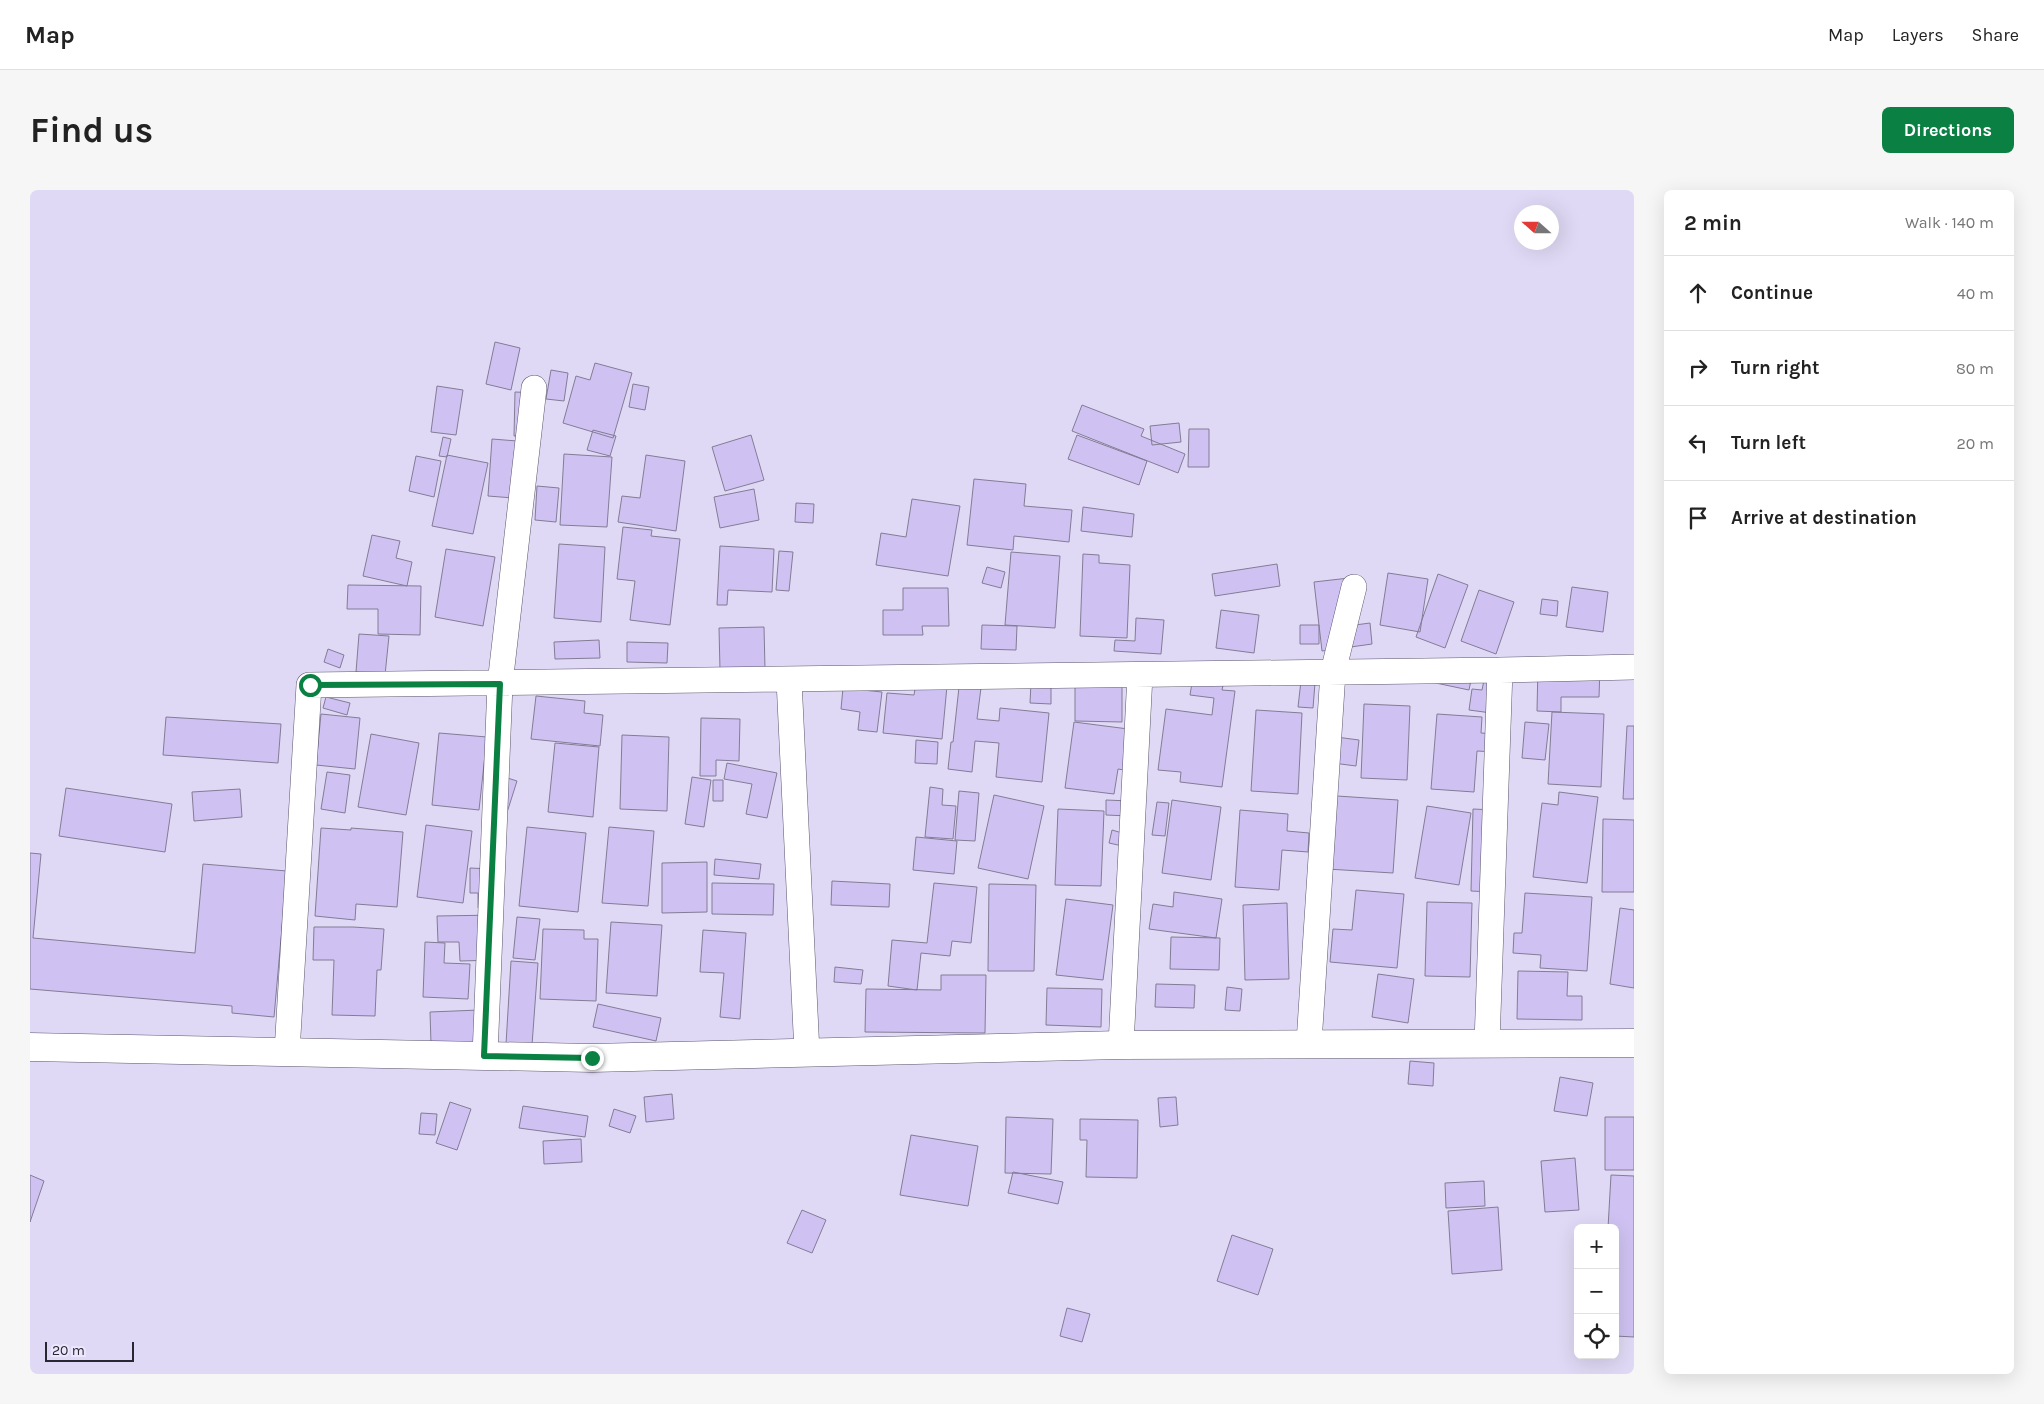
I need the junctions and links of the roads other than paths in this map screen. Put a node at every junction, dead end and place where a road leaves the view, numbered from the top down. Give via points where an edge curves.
1 (534, 388) dead end
2 (1354, 587) dead end
3 (1634, 667) edge
4 (1500, 670) junction
5 (1333, 672) junction
6 (1140, 675) junction
7 (790, 680) junction
8 (500, 684) junction
9 (1310, 1043) junction
10 (1488, 1043) junction
11 (1634, 1043) edge
12 (1121, 1045) junction
13 (30, 1047) edge
14 (287, 1052) junction
15 (807, 1053) junction
16 (484, 1056) junction

1 - 8 street
2 - 5 street
3 - 4 street
4 - 5 street
4 - 10 street
5 - 6 street
5 - 9 street
6 - 7 street
6 - 12 street
7 - 8 street
7 - 15 street
8 - 14 street via 310,685
8 - 16 street
9 - 10 main road
9 - 12 main road
10 - 11 main road
12 - 15 main road
13 - 14 main road
14 - 16 main road
15 - 16 main road via 592,1058

